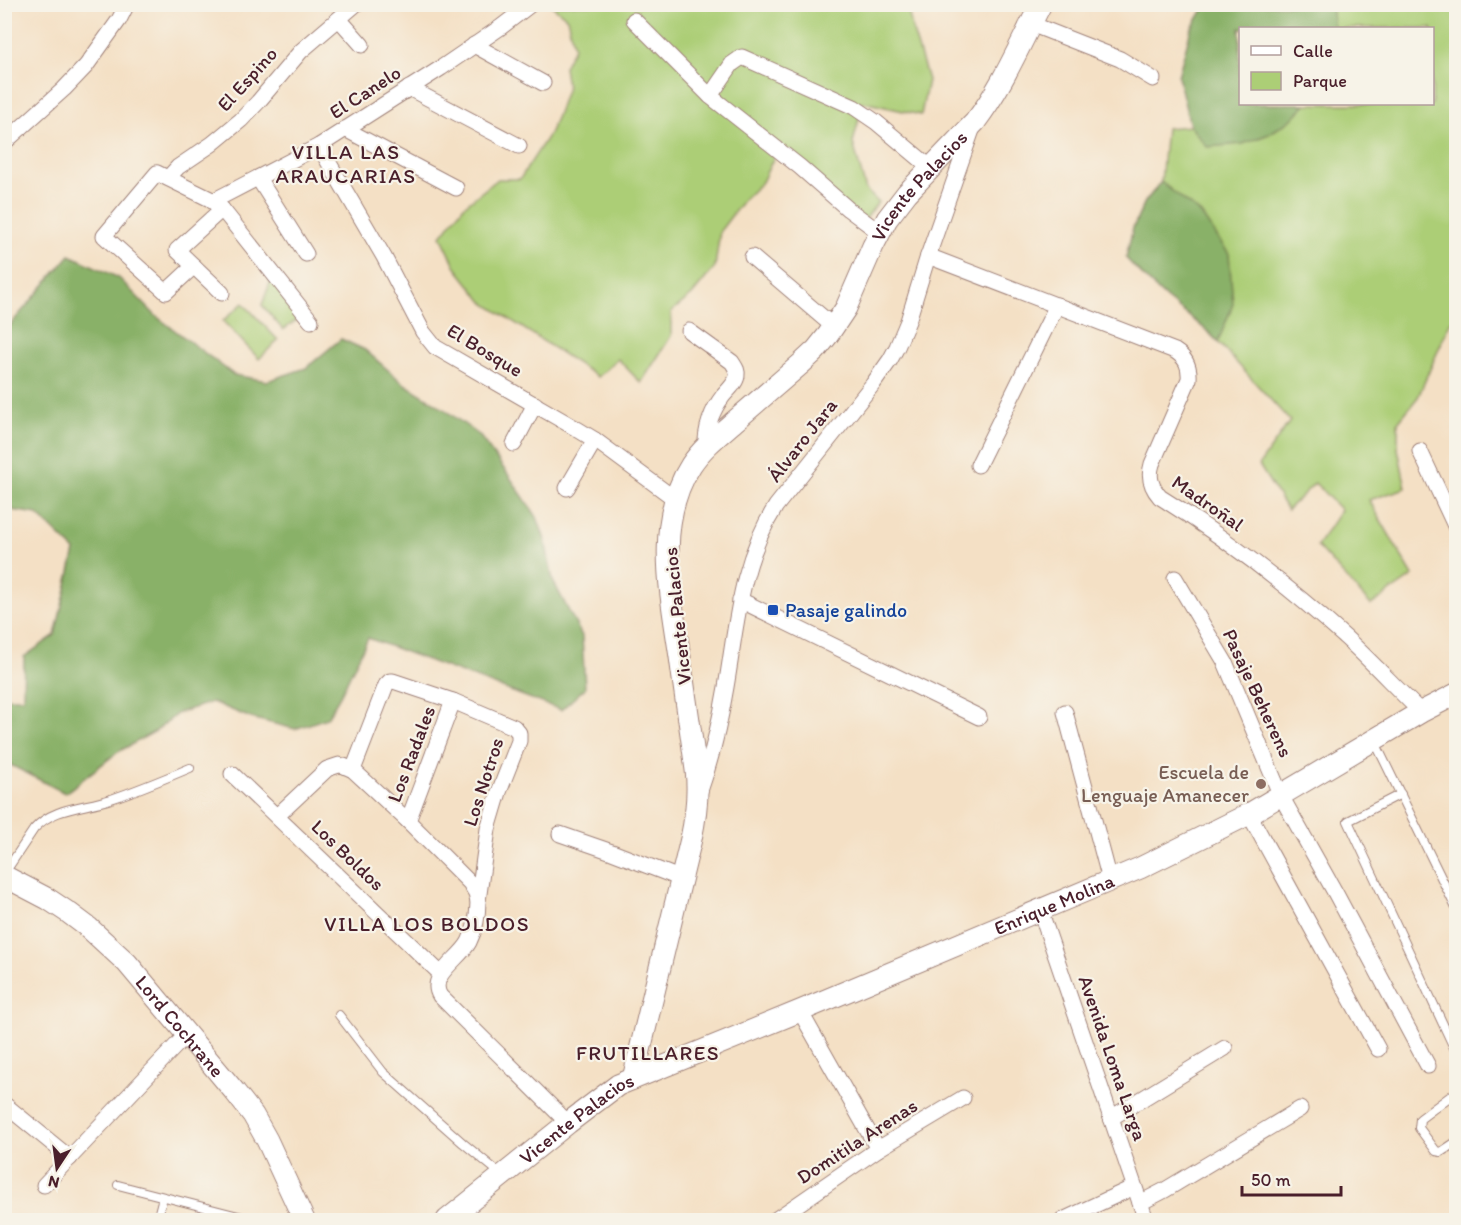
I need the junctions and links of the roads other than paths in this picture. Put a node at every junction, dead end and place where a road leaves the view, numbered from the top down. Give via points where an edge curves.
1 (127, 4) edge
2 (356, 4) edge
3 (531, 4) edge
4 (1041, 4) edge
5 (339, 19) junction
6 (634, 20) dead end
7 (1031, 24) junction
8 (362, 45) dead end
9 (474, 45) junction
10 (1153, 79) dead end
11 (543, 83) dead end
12 (409, 88) junction
13 (710, 96) junction
14 (975, 122) junction
15 (345, 129) junction
16 (4, 143) edge
17 (319, 146) junction
18 (519, 146) dead end
19 (931, 168) junction
20 (162, 175) junction
21 (258, 178) junction
22 (456, 188) dead end
23 (218, 205) junction
24 (879, 232) junction
25 (306, 254) dead end
26 (928, 256) junction
27 (752, 257) dead end
28 (194, 266) junction
29 (222, 293) dead end
30 (1057, 305) junction
31 (311, 321) dead end
32 (834, 327) junction
33 (689, 331) dead end
34 (535, 404) junction
35 (595, 440) junction
36 (514, 444) dead end
37 (706, 447) junction
38 (1420, 451) dead end
39 (978, 465) dead end
40 (567, 488) dead end
41 (675, 499) junction
42 (1456, 528) edge
43 (1175, 578) dead end
44 (740, 600) junction
45 (1456, 694) edge
46 (453, 701) junction
47 (1065, 712) dead end
48 (1421, 712) junction
49 (979, 717) dead end
50 (1374, 741) junction
51 (190, 768) dead end
52 (353, 770) junction
53 (232, 774) dead end
54 (1401, 794) junction
55 (1281, 795) junction
56 (698, 797) junction
57 (1249, 814) junction
58 (277, 816) junction
59 (408, 821) junction
60 (560, 834) dead end
61 (4, 875) edge
62 (681, 879) junction
63 (1110, 880) junction
64 (478, 901) junction
65 (1456, 908) edge
66 (1040, 910) junction
67 (441, 974) junction
68 (800, 1011) junction
69 (339, 1015) dead end
70 (187, 1034) junction
71 (1225, 1048) dead end
72 (1378, 1049) dead end
73 (1456, 1052) edge
74 (1428, 1066) dead end
75 (633, 1079) junction
76 (1456, 1092) edge
77 (963, 1098) dead end
78 (4, 1104) edge
79 (1300, 1109) dead end
80 (1111, 1118) junction
81 (568, 1123) junction
82 (1456, 1142) edge
83 (878, 1149) junction
84 (70, 1158) junction
85 (503, 1175) junction
86 (44, 1185) dead end
87 (118, 1185) dead end
88 (1134, 1187) junction
89 (163, 1197) junction
90 (1140, 1203) junction
91 (298, 1220) edge
92 (1145, 1220) edge
93 (157, 1221) edge
94 (254, 1221) edge
95 (447, 1221) edge
96 (775, 1221) edge
97 (1063, 1221) edge

1 - 16 street via 81,72
2 - 5 street, El Espino
3 - 9 street, El Canelo
4 - 7 main road, Vicente Palacios
5 - 8 street
5 - 20 street, El Espino via 296,57 240,120 212,144
6 - 13 street
7 - 10 street via 1120,59
7 - 14 main road, Vicente Palacios
9 - 11 street
9 - 12 street, El Canelo
12 - 15 street, El Canelo
12 - 18 street
13 - 19 street via 732,64 742,57 854,107
13 - 24 street
14 - 19 main road, Vicente Palacios
14 - 26 street, Álvaro Jara
15 - 17 street, El Canelo
15 - 22 street
17 - 21 street, El Canelo
17 - 34 street, El Bosque via 428,340
19 - 24 main road, Vicente Palacios via 896,206
20 - 23 street
20 - 28 street, El Espino via 104,236 166,292
21 - 23 street, El Canelo
21 - 25 street
23 - 28 street, El Canelo via 177,250
23 - 31 street
24 - 32 main road, Vicente Palacios
26 - 30 street, Madroñal
26 - 44 street, Álvaro Jara via 908,321 893,353 766,521 750,558
27 - 32 street
28 - 29 street
30 - 39 street
30 - 48 street, Madroñal via 1181,354 1188,365 1189,379 1150,469 1155,492 1290,590
32 - 37 main road, Vicente Palacios via 816,350
33 - 37 street via 737,369 735,382 710,422
34 - 35 street, El Bosque
34 - 36 street
35 - 40 street
35 - 41 street, El Bosque
37 - 41 main road, Vicente Palacios via 691,465
38 - 42 street
41 - 56 main road, Vicente Palacios via 669,526 669,572
43 - 55 street, Pasaje Beherens via 1225,662
44 - 49 street
44 - 56 street, Álvaro Jara via 716,737
45 - 48 main road, Enrique Molina
46 - 52 street, Los Notros via 390,681
46 - 59 street, Los Radales
46 - 64 street, Los Notros via 514,727 520,737 488,829
47 - 63 street
48 - 50 main road, Enrique Molina
50 - 54 lane
50 - 55 main road, Enrique Molina
51 - 61 lane via 112,799 51,815 34,829
52 - 58 street via 339,765 327,769
52 - 59 street
53 - 58 street, Los Boldos
54 - 65 lane
54 - 73 lane via 1348,821
55 - 57 main road, Enrique Molina
55 - 74 street, Pasaje Beherens
56 - 62 main road, Vicente Palacios
57 - 63 main road, Enrique Molina
57 - 72 street
58 - 67 street, Los Boldos
59 - 64 street via 470,883
60 - 62 street
61 - 70 main road, Lord Cochrane via 48,899 96,934 127,963
62 - 75 main road, Vicente Palacios
63 - 66 main road, Enrique Molina
64 - 67 street, Los Notros via 469,942
66 - 68 main road, Enrique Molina
66 - 80 street, Avenida Loma Larga
67 - 81 street via 436,984 440,996
68 - 75 main road, Enrique Molina
68 - 83 street
69 - 85 lane via 383,1072
70 - 84 street
70 - 91 main road, Lord Cochrane via 253,1115 267,1140
71 - 80 street
75 - 81 main road, Vicente Palacios via 618,1085
76 - 82 lane via 1420,1119 1419,1128 1436,1151
77 - 83 street, Domitila Arenas
78 - 84 street
79 - 90 street
80 - 88 street, Avenida Loma Larga
81 - 85 main road, Vicente Palacios
83 - 96 street, Domitila Arenas
84 - 86 street
85 - 95 main road, Vicente Palacios
87 - 89 lane
88 - 90 street, Avenida Loma Larga
88 - 97 street
89 - 93 lane
89 - 94 lane
90 - 92 street, Avenida Loma Larga

